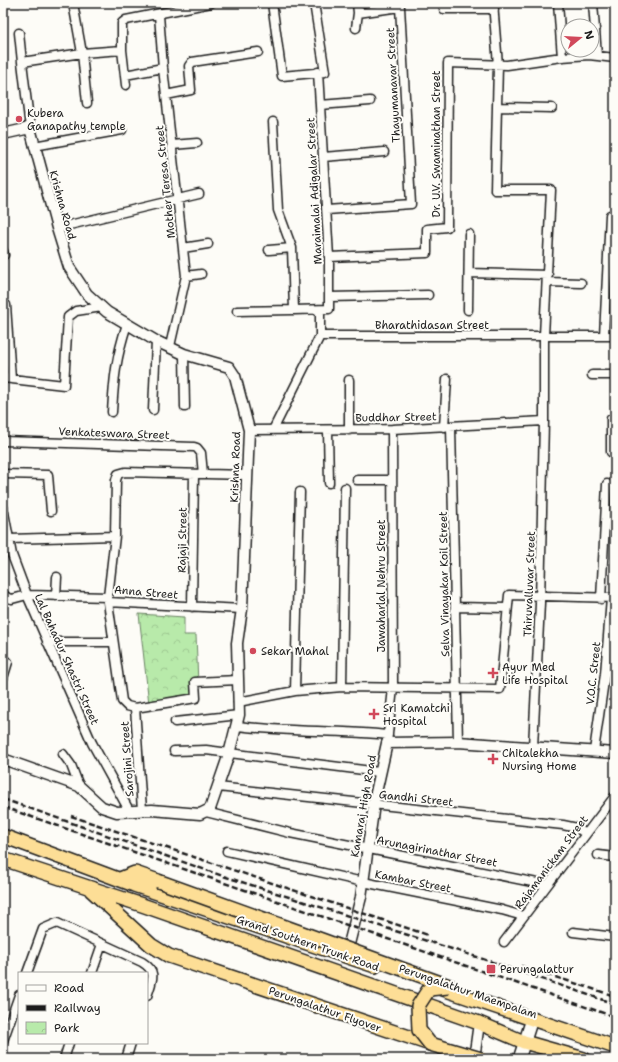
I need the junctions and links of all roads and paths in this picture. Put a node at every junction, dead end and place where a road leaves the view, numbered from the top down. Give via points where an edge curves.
1 (73, 3) edge
2 (210, 3) edge
3 (272, 3) edge
4 (314, 3) edge
5 (357, 3) edge
6 (558, 3) edge
7 (593, 3) edge
8 (493, 6) edge
9 (444, 9) dead end
10 (358, 13) junction
11 (159, 14) junction
12 (594, 18) edge
13 (356, 28) dead end
14 (560, 30) edge
15 (19, 33) dead end
16 (122, 50) junction
17 (258, 52) dead end
18 (82, 53) junction
19 (600, 56) edge
20 (560, 57) edge
21 (615, 58) edge
22 (22, 62) junction
23 (498, 65) junction
24 (163, 68) junction
25 (318, 72) junction
26 (125, 75) junction
27 (126, 85) dead end
28 (166, 95) junction
29 (370, 101) dead end
30 (87, 104) dead end
31 (320, 105) junction
32 (497, 107) junction
33 (552, 108) dead end
34 (273, 122) dead end
35 (30, 128) junction
36 (122, 130) dead end
37 (3, 134) edge
38 (197, 142) dead end
39 (172, 145) junction
40 (34, 146) junction
41 (384, 152) dead end
42 (323, 157) junction
43 (199, 194) dead end
44 (178, 199) junction
45 (327, 210) junction
46 (615, 215) edge
47 (56, 228) junction
48 (469, 234) dead end
49 (208, 244) dead end
50 (183, 248) junction
51 (292, 248) junction
52 (269, 250) dead end
53 (3, 251) edge
54 (4, 255) edge
55 (330, 256) junction
56 (470, 273) junction
57 (201, 274) dead end
58 (186, 276) junction
59 (547, 278) junction
60 (581, 283) dead end
61 (428, 295) dead end
62 (329, 297) junction
63 (6, 305) dead end
64 (102, 307) junction
65 (324, 309) junction
66 (294, 310) junction
67 (468, 310) dead end
68 (237, 311) dead end
69 (127, 324) junction
70 (320, 336) junction
71 (544, 336) junction
72 (604, 336) junction
73 (615, 336) edge
74 (156, 341) junction
75 (170, 346) junction
76 (184, 354) junction
77 (592, 375) dead end
78 (615, 375) edge
79 (7, 379) edge
80 (447, 379) dead end
81 (349, 380) dead end
82 (186, 407) dead end
83 (153, 410) dead end
84 (112, 412) dead end
85 (611, 419) dead end
86 (544, 421) junction
87 (447, 427) junction
88 (392, 429) junction
89 (249, 430) junction
90 (273, 430) junction
91 (328, 430) junction
92 (349, 430) junction
93 (3, 441) edge
94 (615, 452) edge
95 (3, 474) edge
96 (194, 474) junction
97 (203, 474) junction
98 (247, 475) junction
99 (357, 480) dead end
100 (392, 480) junction
101 (329, 483) dead end
102 (607, 484) dead end
103 (345, 488) dead end
104 (300, 492) dead end
105 (3, 507) edge
106 (51, 511) dead end
107 (115, 536) junction
108 (9, 539) junction
109 (57, 577) dead end
110 (3, 594) edge
111 (27, 595) junction
112 (56, 596) junction
113 (540, 596) junction
114 (613, 598) edge
115 (108, 599) junction
116 (601, 599) junction
117 (192, 607) junction
118 (455, 607) junction
119 (506, 608) junction
120 (242, 609) junction
121 (47, 642) junction
122 (112, 642) junction
123 (8, 662) dead end
124 (3, 678) edge
125 (238, 680) junction
126 (342, 687) junction
127 (393, 688) junction
128 (457, 688) junction
129 (295, 691) junction
130 (238, 702) junction
131 (135, 708) junction
132 (238, 716) junction
133 (175, 722) dead end
134 (237, 726) junction
135 (387, 739) junction
136 (458, 742) junction
137 (534, 747) junction
138 (174, 751) dead end
139 (594, 751) junction
140 (615, 753) edge
141 (64, 754) dead end
142 (229, 754) junction
143 (3, 759) edge
144 (379, 772) junction
145 (79, 786) junction
146 (218, 787) junction
147 (615, 796) edge
148 (374, 805) junction
149 (142, 810) junction
150 (130, 812) junction
151 (206, 812) junction
152 (586, 834) junction
153 (3, 836) edge
154 (368, 849) junction
155 (227, 851) dead end
156 (598, 855) dead end
157 (615, 857) edge
158 (3, 859) edge
159 (120, 879) junction
160 (363, 882) junction
161 (547, 885) junction
162 (89, 887) junction
163 (523, 916) junction
164 (572, 932) dead end
165 (615, 937) edge
166 (504, 942) dead end
167 (102, 944) junction
168 (346, 956) junction
169 (27, 972) edge
170 (92, 972) edge
171 (452, 987) junction
172 (148, 992) edge
173 (18, 998) edge
174 (532, 1019) junction
175 (479, 1023) junction
176 (615, 1040) edge
177 (3, 1041) edge
178 (524, 1042) junction
179 (69, 1044) edge
180 (131, 1044) edge
181 (430, 1044) junction
182 (615, 1047) edge
183 (64, 1059) edge
184 (126, 1059) edge
185 (474, 1059) edge
186 (481, 1059) edge
187 (520, 1059) edge
188 (584, 1059) edge

1 - 18 street
2 - 11 street
3 - 25 street via 282,76
4 - 25 street via 325,72
5 - 10 street
6 - 14 street
7 - 12 street
8 - 9 street
8 - 23 street
10 - 13 street
10 - 45 street, Thayumanavar Street via 400,7 411,204
11 - 16 street via 122,23
11 - 24 street, Mother Teresa Street
15 - 22 street
16 - 18 street
16 - 26 street
17 - 28 street via 192,62 189,66 191,90
18 - 22 street
18 - 30 street
19 - 21 street
20 - 23 street
22 - 35 street
23 - 32 street
23 - 55 street, Dr. U.V. Swaminathan Street via 448,63 447,227 427,229 427,253
24 - 26 street
24 - 28 street, Mother Teresa Street
25 - 31 street, Maraimalai Adigalar Street
26 - 27 street
28 - 39 street, Mother Teresa Street
29 - 31 street
31 - 42 street, Maraimalai Adigalar Street
32 - 33 street
32 - 59 street, Thiruvalluvar Street via 495,190 551,190
34 - 51 street via 278,210
35 - 37 street
35 - 40 street, Krishna Road
36 - 40 street
38 - 39 street
39 - 44 street, Mother Teresa Street
40 - 47 street, Krishna Road
41 - 42 street
42 - 45 street, Maraimalai Adigalar Street
43 - 44 street
44 - 47 street
44 - 50 street, Mother Teresa Street
45 - 55 street, Maraimalai Adigalar Street
46 - 72 street via 610,215
47 - 64 street, Krishna Road via 69,267 87,294
48 - 56 street
49 - 50 street
50 - 58 street, Mother Teresa Street
51 - 52 street
51 - 66 street
53 - 54 street
55 - 62 street, Maraimalai Adigalar Street
56 - 59 street
56 - 67 street
57 - 58 street
58 - 75 street, Mother Teresa Street
59 - 60 street
59 - 71 street, Thiruvalluvar Street
61 - 62 street
62 - 65 street, Maraimalai Adigalar Street
63 - 79 street
64 - 69 street, Krishna Road
64 - 79 street via 76,310 68,317 64,385
65 - 66 street
65 - 70 street, Maraimalai Adigalar Street
66 - 68 street
69 - 74 street, Krishna Road
69 - 84 street via 117,352
70 - 71 street, Bharathidasan Street
70 - 90 street
71 - 72 street, Bharathidasan Street
71 - 86 street, Thiruvalluvar Street
72 - 73 street, Bharathidasan Street
74 - 75 street, Krishna Road
74 - 83 street
75 - 76 street, Krishna Road
76 - 82 street
76 - 89 street, Krishna Road via 224,365 232,370
77 - 78 street
80 - 87 street, Selva Vinayakar Koil Street
81 - 92 street
85 - 94 street via 611,452
86 - 87 street, Buddhar Street
86 - 113 street, Thiruvalluvar Street
87 - 88 street, Buddhar Street
87 - 118 street, Selva Vinayakar Koil Street
88 - 92 street, Buddhar Street
88 - 100 street, Jawaharlal Nehru Street
89 - 90 street, Buddhar Street
89 - 98 street, Krishna Road
90 - 91 street, Buddhar Street
91 - 92 street, Buddhar Street
91 - 101 street
93 - 97 street, Venkateswara Street via 194,447 201,453
95 - 106 street via 48,475
96 - 97 street
96 - 107 street via 118,474
96 - 117 street, Rajaji Street
97 - 98 street
98 - 120 street, Krishna Road
99 - 100 street
100 - 127 street, Jawaharlal Nehru Street
102 - 116 street
103 - 126 street
104 - 129 street
105 - 108 street, Lal Bahadur Shastri Street
107 - 108 street
107 - 115 street
108 - 111 street, Lal Bahadur Shastri Street via 12,555
109 - 112 street
110 - 111 street, Anna Street via 12,599
111 - 112 street, Anna Street
111 - 121 street, Lal Bahadur Shastri Street
112 - 115 street, Anna Street
113 - 116 street
113 - 119 street via 509,595
113 - 137 street, Thiruvalluvar Street
114 - 116 street
114 - 139 street, V.O.C. Street
115 - 117 street, Anna Street
115 - 122 street
117 - 120 street, Anna Street
118 - 119 street
118 - 128 street, Selva Vinayakar Koil Street
119 - 128 street via 500,689
120 - 125 street, Krishna Road via 237,643
121 - 122 street
121 - 150 street, Lal Bahadur Shastri Street via 92,743
122 - 131 street via 122,701 127,706
123 - 124 street
125 - 130 street, Krishna Road
125 - 131 street via 195,682 196,698
126 - 127 street
126 - 129 street
127 - 128 street
127 - 135 street, Jawaharlal Nehru Street
128 - 136 street, Selva Vinayakar Koil Street
129 - 130 street
130 - 132 street, Krishna Road
131 - 149 street, Sarojini Street
132 - 133 street
132 - 134 street, Krishna Road
134 - 135 street via 273,731 355,732
134 - 142 street, Krishna Road
135 - 136 street, Kamaraj High Road
135 - 144 street, Kamaraj High Road
136 - 137 street, Kamaraj High Road
137 - 139 street, Kamaraj High Road
138 - 142 street via 206,750
139 - 140 street, Kamaraj High Road
141 - 145 street
142 - 144 street
142 - 146 street, Krishna Road
143 - 145 street
144 - 148 street, Kamaraj High Road
145 - 150 street via 102,807 117,812
146 - 148 street, Gandhi Street
146 - 151 street via 210,809
147 - 152 street, Rajamanickam Street
148 - 152 street, Gandhi Street via 563,824
148 - 154 street, Kamaraj High Road
149 - 150 street
149 - 151 street, Sarojini Street via 200,814
151 - 154 street, Arunagirinathar Street
152 - 161 street, Rajamanickam Street
153 - 159 highway, Grand Southern Trunk Road
154 - 160 street, Kamaraj High Road
154 - 161 street, Arunagirinathar Street
155 - 160 street, Kambar Street
156 - 157 street
158 - 162 highway, Grand Southern Trunk Road
159 - 168 highway, Grand Southern Trunk Road
159 - 171 highway, Perungalathur Maempalam, bridge via 135,873
160 - 163 street, Kambar Street
160 - 168 street, Kamaraj High Road
161 - 163 street, Rajamanickam Street
162 - 175 highway, Grand Southern Trunk Road
162 - 181 highway, Perungalathur Flyover via 151,945 169,956
163 - 166 street, Rajamanickam Street
164 - 165 street
167 - 169 street via 57,923 48,926 43,929
167 - 170 street
167 - 172 street via 151,968 153,974
168 - 174 highway, Grand Southern Trunk Road
171 - 176 highway, Perungalathur Maempalam
171 - 181 highway, bridge via 429,989 418,1006 419,1030
173 - 177 street
174 - 178 main road
174 - 182 highway, Grand Southern Trunk Road
175 - 178 highway, Grand Southern Trunk Road
175 - 185 street
178 - 187 main road
178 - 188 highway, Grand Southern Trunk Road
179 - 183 street
180 - 184 street
181 - 186 highway, Perungalathur Flyover, bridge

